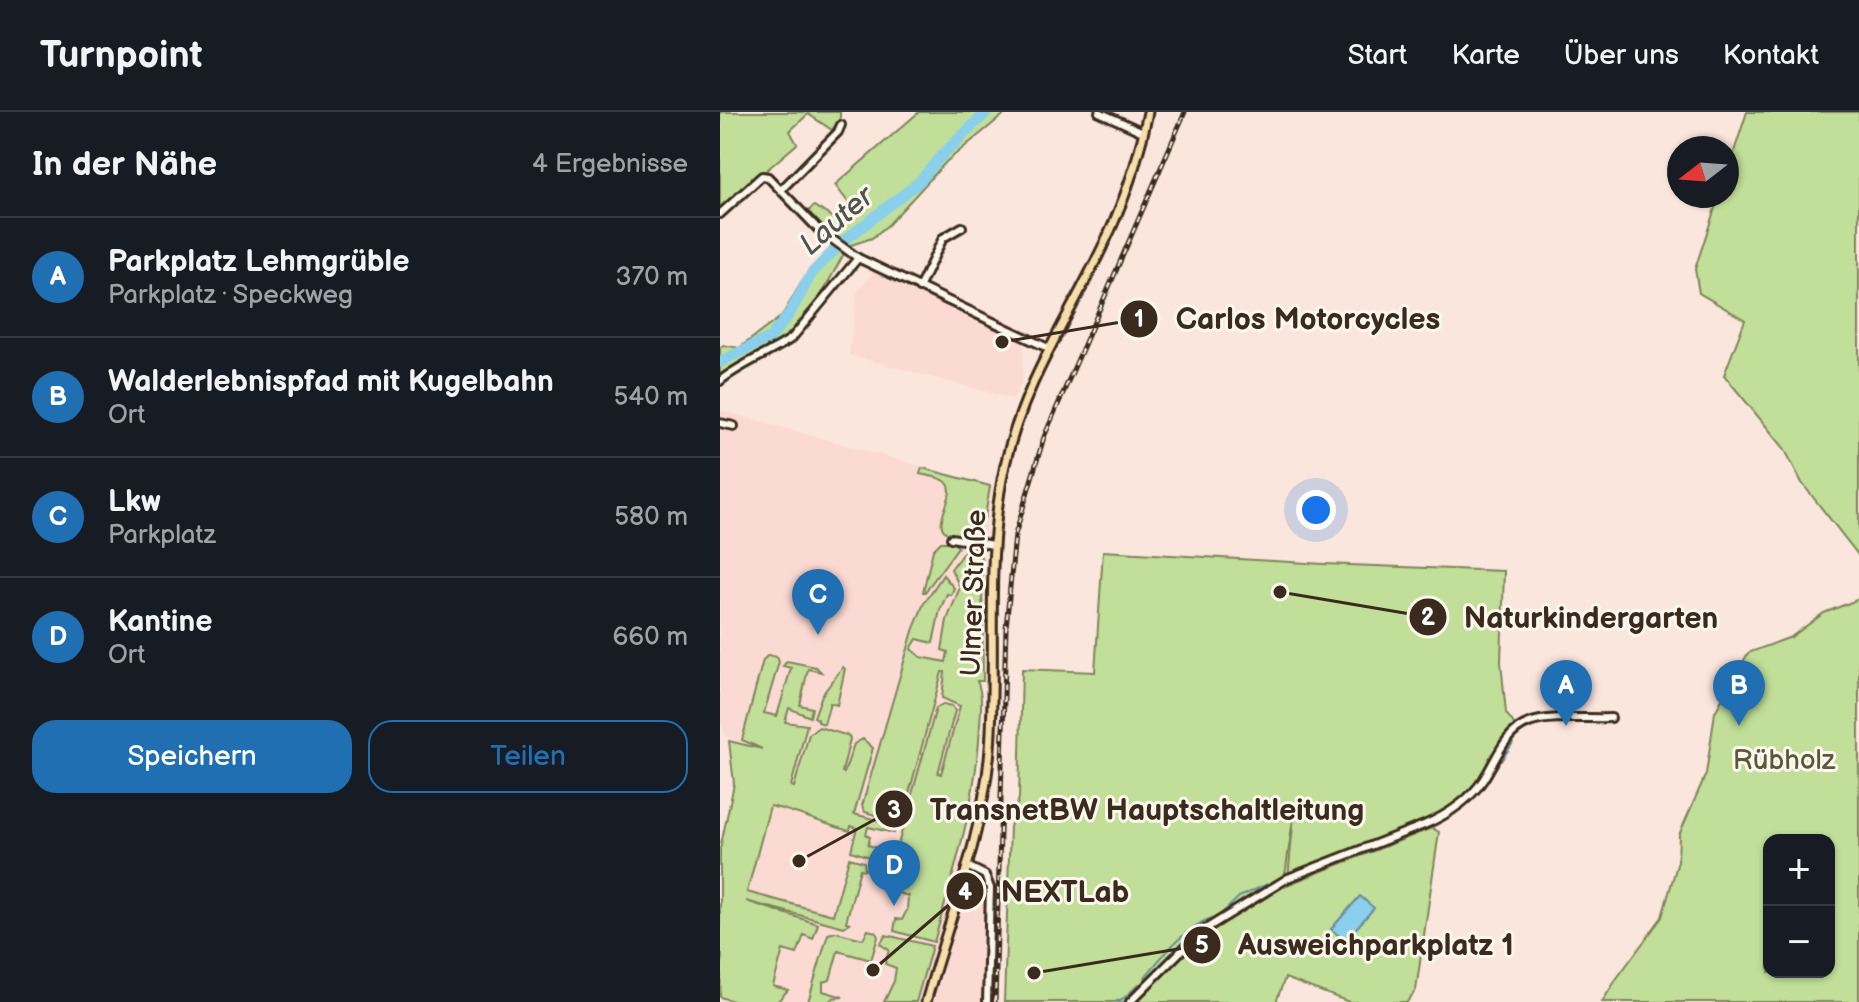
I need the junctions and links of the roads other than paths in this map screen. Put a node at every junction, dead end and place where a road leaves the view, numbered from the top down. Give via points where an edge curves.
1 (1099, 112) edge
2 (1148, 112) edge
3 (1113, 115) edge
4 (841, 125) dead end
5 (1143, 132) junction
6 (781, 190) junction
7 (720, 214) edge
8 (962, 227) dead end
9 (858, 258) junction
10 (919, 288) junction
11 (1048, 348) junction
12 (720, 381) edge
13 (720, 423) edge
14 (734, 426) dead end
15 (951, 538) dead end
16 (993, 545) junction
17 (1611, 718) dead end
18 (967, 866) junction
19 (926, 1002) edge
20 (987, 1002) edge
21 (1130, 1002) edge

1 - 3 street
2 - 5 main road, Ulmer Straße
3 - 5 street
4 - 6 street
5 - 11 main road, Ulmer Straße via 1114,222
6 - 7 street via 762,176
6 - 9 street
8 - 10 street via 943,238
9 - 10 street
9 - 12 street via 792,338
10 - 11 street
11 - 16 main road, Ulmer Straße via 1020,412 1005,464
13 - 14 street
15 - 16 street
16 - 18 main road, Ulmer Straße via 990,750
17 - 21 street via 1535,721 1517,728 1467,800 1424,825 1288,878 1199,933
18 - 19 main road, Ulmer Straße
18 - 20 street via 989,881

